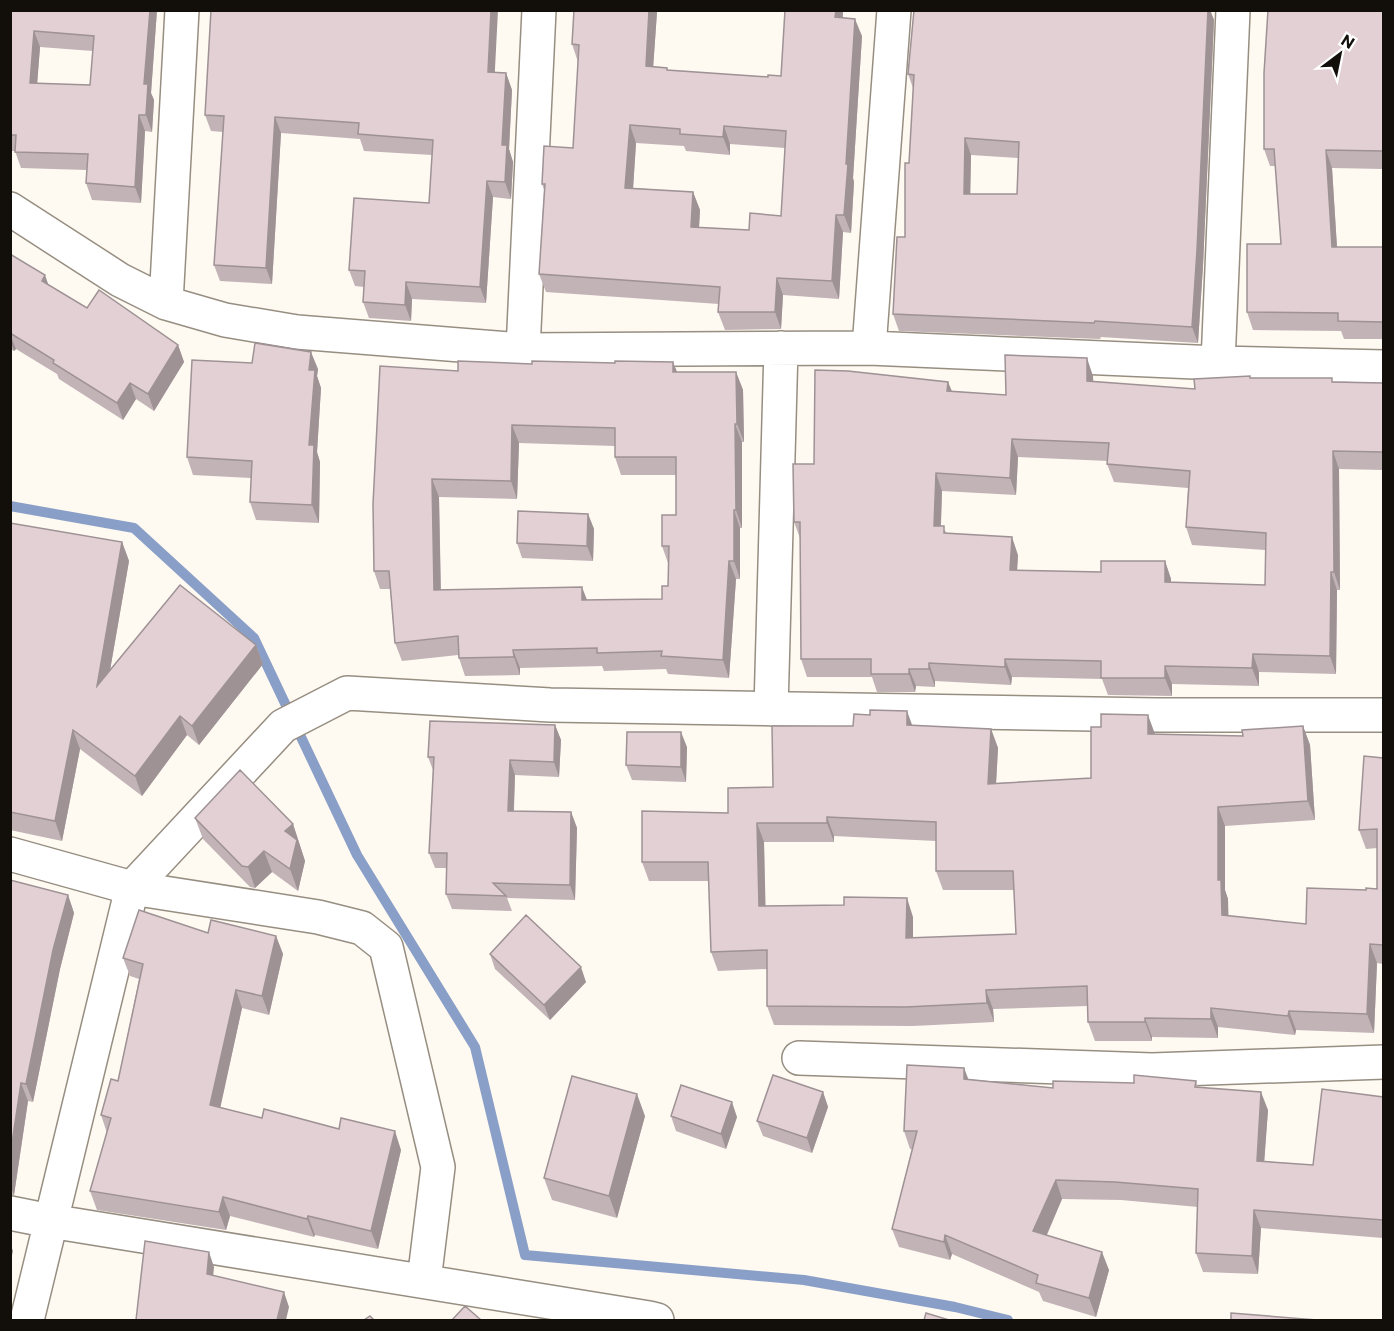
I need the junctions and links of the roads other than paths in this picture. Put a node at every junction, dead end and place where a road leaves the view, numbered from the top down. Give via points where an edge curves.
1 (182, 10) edge
2 (539, 10) edge
3 (894, 10) edge
4 (1233, 10) edge
5 (10, 209) edge
6 (166, 303) junction
7 (781, 348) junction
8 (870, 348) junction
9 (523, 350) junction
10 (1218, 363) junction
11 (1383, 367) edge
12 (771, 709) junction
13 (1383, 715) edge
14 (10, 854) edge
15 (132, 888) junction
16 (799, 1058) dead end
17 (1383, 1062) edge
18 (10, 1213) edge
19 (50, 1221) junction
20 (424, 1281) junction
21 (27, 1320) edge
22 (657, 1320) edge

1 - 6 street
2 - 9 street
3 - 8 street
4 - 10 street
5 - 6 street via 120,280
6 - 9 street via 225,320 297,332
7 - 8 street
7 - 9 street
7 - 12 street
8 - 10 street
10 - 11 street
12 - 13 street
12 - 15 street via 550,705 347,693 283,726
14 - 15 street
15 - 19 street
15 - 20 street via 318,917 362,928 386,947 438,1167
16 - 17 street via 1152,1070
18 - 19 street
19 - 20 street
19 - 21 street
20 - 22 street

